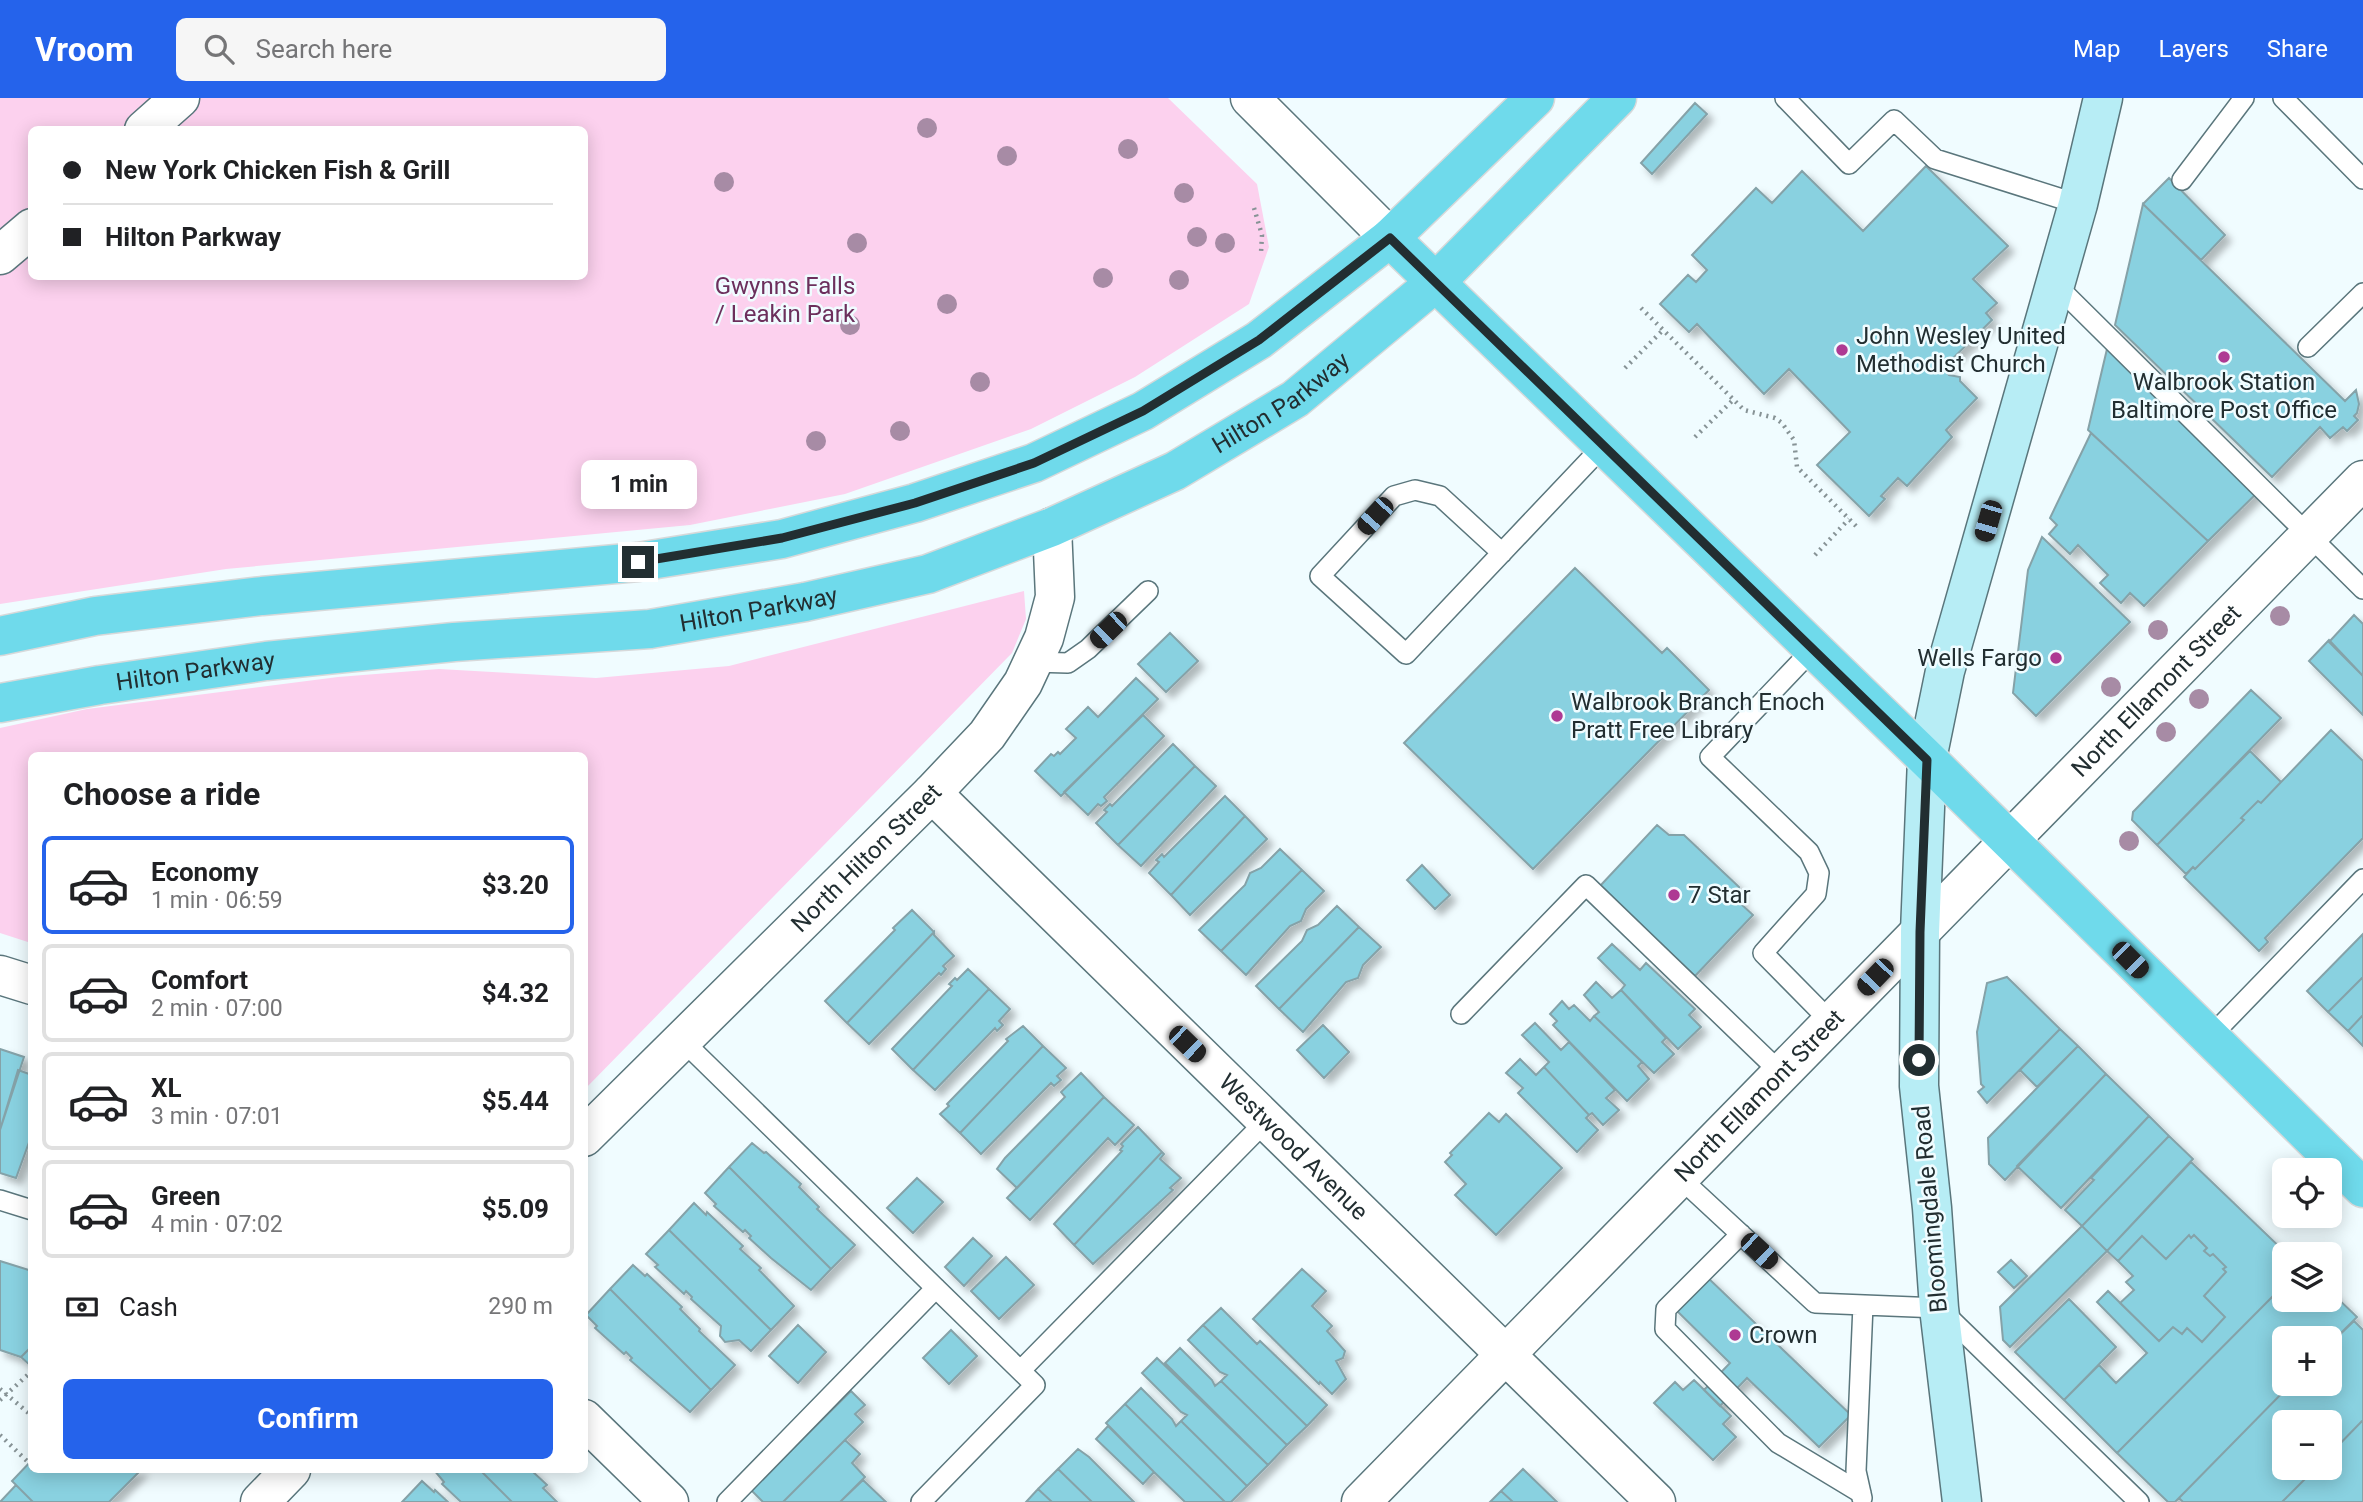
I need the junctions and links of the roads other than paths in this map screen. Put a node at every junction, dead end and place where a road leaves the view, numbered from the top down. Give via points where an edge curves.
1 (180, 98) edge
2 (1250, 98) edge
3 (1535, 98) edge
4 (1618, 98) edge
5 (1785, 98) edge
6 (2103, 98) edge
7 (2244, 98) edge
8 (2283, 98) edge
9 (148, 126) edge
10 (2363, 179) edge
11 (2182, 180) dead end
12 (2078, 204) junction
13 (28, 231) edge
14 (1390, 238) junction
15 (0, 255) edge
16 (1435, 282) junction
17 (2055, 284) junction
18 (2363, 293) edge
19 (2308, 347) dead end
20 (1603, 446) junction
21 (2363, 480) edge
22 (1052, 527) junction
23 (2309, 535) junction
24 (1502, 553) junction
25 (2363, 589) edge
26 (1148, 591) dead end
27 (0, 636) edge
28 (1813, 649) junction
29 (1032, 662) junction
30 (0, 703) edge
31 (1927, 760) junction
32 (932, 793) junction
33 (2009, 841) junction
34 (2363, 879) edge
35 (1920, 932) junction
36 (0, 975) edge
37 (28, 984) edge
38 (1461, 1014) dead end
39 (1831, 1022) junction
40 (2210, 1037) junction
41 (682, 1040) junction
42 (1781, 1073) junction
43 (1266, 1121) junction
44 (588, 1133) edge
45 (1679, 1177) junction
46 (2363, 1188) edge
47 (0, 1200) edge
48 (28, 1209) edge
49 (1741, 1234) junction
50 (936, 1288) junction
51 (1863, 1305) junction
52 (1939, 1308) junction
53 (1505, 1355) junction
54 (1021, 1370) junction
55 (588, 1423) edge
56 (288, 1473) edge
57 (1862, 1498) edge
58 (260, 1502) edge
59 (669, 1502) edge
60 (727, 1502) edge
61 (921, 1502) edge
62 (1361, 1502) edge
63 (1656, 1502) edge
64 (1962, 1502) edge
65 (2139, 1502) edge

1 - 9 street
2 - 14 street
3 - 14 main road
4 - 16 main road
5 - 12 lane via 1849,164 1894,120 1935,159
6 - 12 main road, Bloomingdale Road
7 - 11 lane
8 - 10 lane
12 - 17 main road, Bloomingdale Road
13 - 15 street
14 - 16 main road
14 - 27 main road via 1259,340 1143,411 1034,463 915,503 782,538 638,562 236,599 95,616
16 - 20 main road
16 - 22 main road, Hilton Parkway via 1295,399 1175,471
17 - 23 lane
17 - 31 main road, Bloomingdale Road via 1945,671
18 - 19 lane
20 - 24 lane
20 - 28 main road
21 - 23 street, North Ellamont Street
22 - 29 street, North Hilton Street via 1055,597
22 - 30 main road, Hilton Parkway via 928,574 805,602 662,626 266,661
23 - 25 lane
23 - 33 street, North Ellamont Street
24 - 24 lane via 1406,654 1320,576 1394,496 1415,491 1440,495
26 - 29 lane via 1068,663
28 - 31 main road
28 - 39 lane via 1710,757 1809,852 1819,873 1816,894 1763,953
29 - 32 street, North Hilton Street via 987,735
31 - 33 main road
31 - 35 main road, Bloomingdale Road
32 - 41 street, North Hilton Street
32 - 43 street, Westwood Avenue
33 - 35 street, North Ellamont Street
33 - 40 main road
34 - 40 lane
35 - 39 street, North Ellamont Street
35 - 52 main road, Bloomingdale Road via 1919,1086
36 - 37 street
38 - 42 lane via 1586,885
39 - 42 street, North Ellamont Street
40 - 46 main road
41 - 44 street, North Hilton Street
41 - 50 lane
42 - 45 street, North Ellamont Street
43 - 53 street, Westwood Avenue
43 - 54 lane
45 - 49 lane
45 - 53 street, North Ellamont Street
47 - 48 lane
49 - 51 lane via 1815,1303
49 - 57 lane via 1666,1310 1665,1329 1777,1443
50 - 54 lane
50 - 60 lane
51 - 52 lane
51 - 57 lane via 1856,1471
52 - 64 main road, Bloomingdale Road
52 - 65 lane
53 - 62 street, North Ellamont Street
53 - 63 street, Westwood Avenue
54 - 61 lane via 1035,1385
55 - 59 street
56 - 58 street

